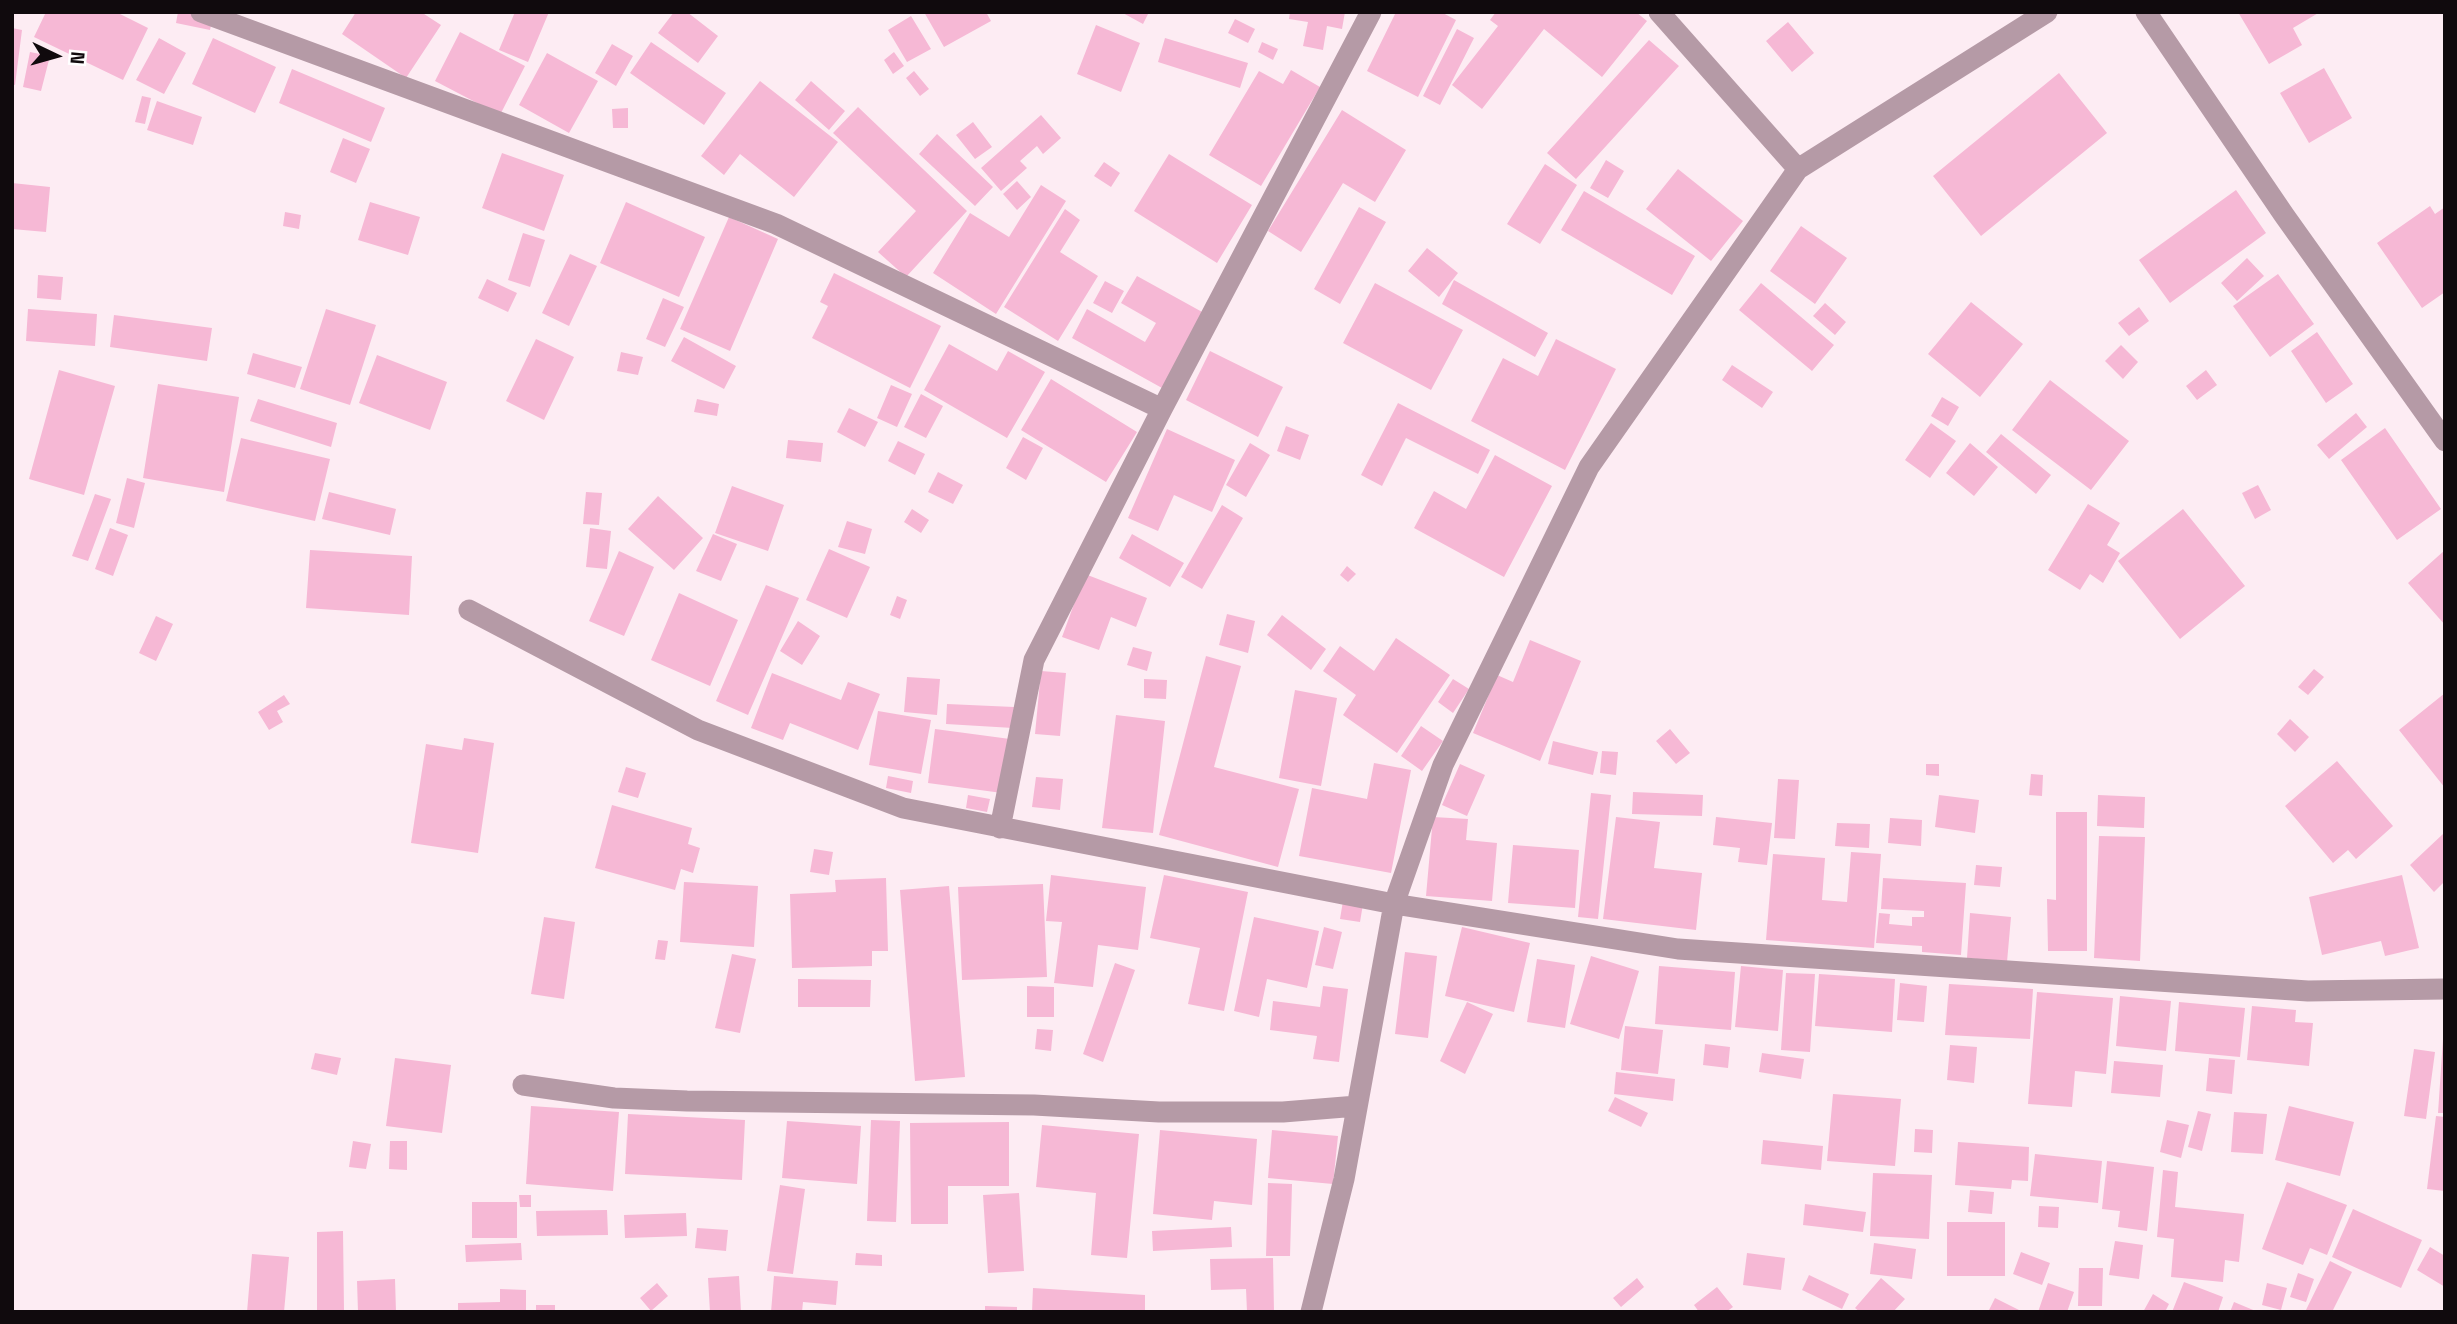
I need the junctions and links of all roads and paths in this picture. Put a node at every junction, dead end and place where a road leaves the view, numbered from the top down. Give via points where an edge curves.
1 (201, 12) edge
2 (1371, 12) edge
3 (1659, 12) edge
4 (2048, 12) edge
5 (2146, 12) edge
6 (1798, 169) junction
7 (1162, 409) junction
8 (2445, 441) edge
9 (470, 610) dead end
10 (1000, 828) junction
11 (1394, 904) junction
12 (2445, 989) edge
13 (523, 1085) dead end
14 (1357, 1106) junction
15 (1311, 1312) edge

1 - 7 street via 776,224
2 - 7 street
3 - 6 street
4 - 6 street
5 - 8 street
6 - 11 street via 1588,467 1443,765
7 - 10 street via 1034,660
9 - 10 street via 698,730 903,808
10 - 11 street
11 - 12 street via 1678,949 2308,991
11 - 14 street
13 - 14 street via 614,1098 687,1101 1034,1105 1159,1112 1283,1112
14 - 15 street

